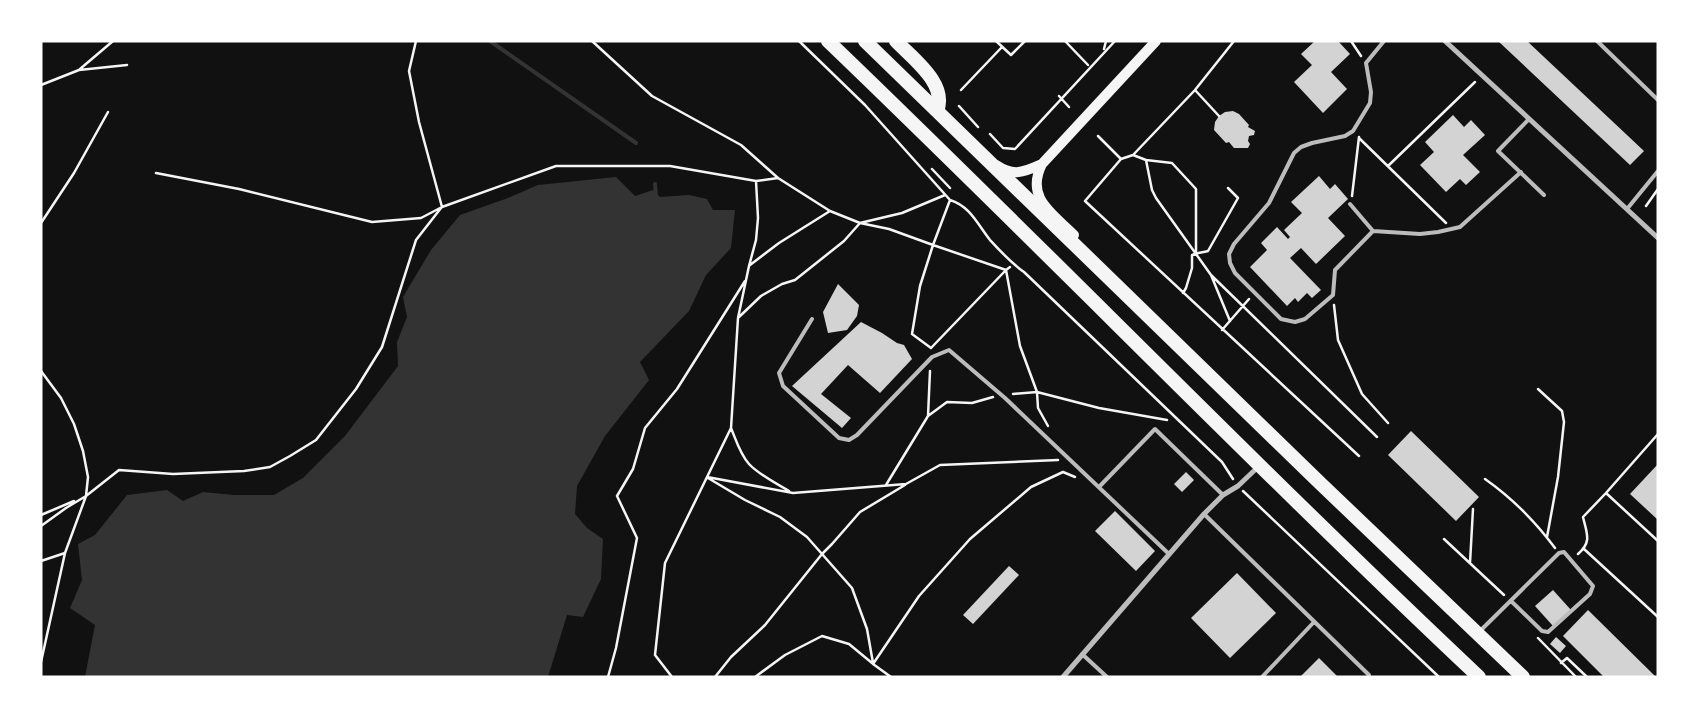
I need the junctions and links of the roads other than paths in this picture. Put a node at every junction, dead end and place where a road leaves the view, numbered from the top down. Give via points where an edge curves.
1 (828, 41) edge
2 (865, 41) edge
3 (896, 41) edge
4 (1156, 41) edge
5 (1384, 41) edge
6 (1445, 41) edge
7 (1597, 41) edge
8 (1658, 100) edge
9 (937, 111) junction
10 (1529, 119) junction
11 (982, 155) junction
12 (1042, 164) junction
13 (1521, 172) junction
14 (1658, 172) edge
15 (1544, 194) dead end
16 (1350, 204) road end
17 (1627, 210) junction
18 (1373, 231) junction
19 (1658, 238) edge
20 (812, 318) dead end
21 (1191, 359) junction
22 (1260, 466) junction
23 (1099, 488) junction
24 (1223, 495) junction
25 (1204, 514) junction
26 (1169, 554) junction
27 (1511, 601) junction
28 (1314, 622) junction
29 (1478, 634) junction
30 (1082, 654) junction
31 (1063, 677) edge
32 (1107, 677) edge
33 (1262, 677) edge
34 (1369, 677) edge
35 (1479, 677) edge
36 (1523, 677) edge

1 - 22 highway
2 - 9 highway
3 - 9 highway via 928,73 939,93
4 - 12 main road
5 - 18 lane via 1366,63 1370,102 1354,131 1301,147 1294,153 1268,203 1234,244 1230,263 1235,273 1281,319 1295,322 1305,319 1333,295 1335,270
6 - 10 street
7 - 8 lane
9 - 11 highway
10 - 13 lane via 1498,151
10 - 17 street
11 - 12 main road via 1014,173 1026,172
11 - 21 highway
12 - 21 main road via 1036,175 1036,184 1044,205 1180,341
13 - 15 lane
13 - 18 lane via 1460,227 1420,234
14 - 17 lane
16 - 18 lane
17 - 19 street
20 - 23 lane via 779,373 780,379 783,386 839,438 848,440 857,435 931,358 949,350 1005,398
21 - 29 highway
22 - 24 street
22 - 35 highway
23 - 24 lane via 1154,429
23 - 26 lane
24 - 25 street
25 - 26 street
25 - 28 lane
26 - 30 street
27 - 27 lane via 1559,553 1564,552 1593,586 1590,594 1548,632 1542,632
27 - 29 lane
28 - 33 lane
28 - 34 lane
29 - 36 highway
30 - 31 street
30 - 32 lane

